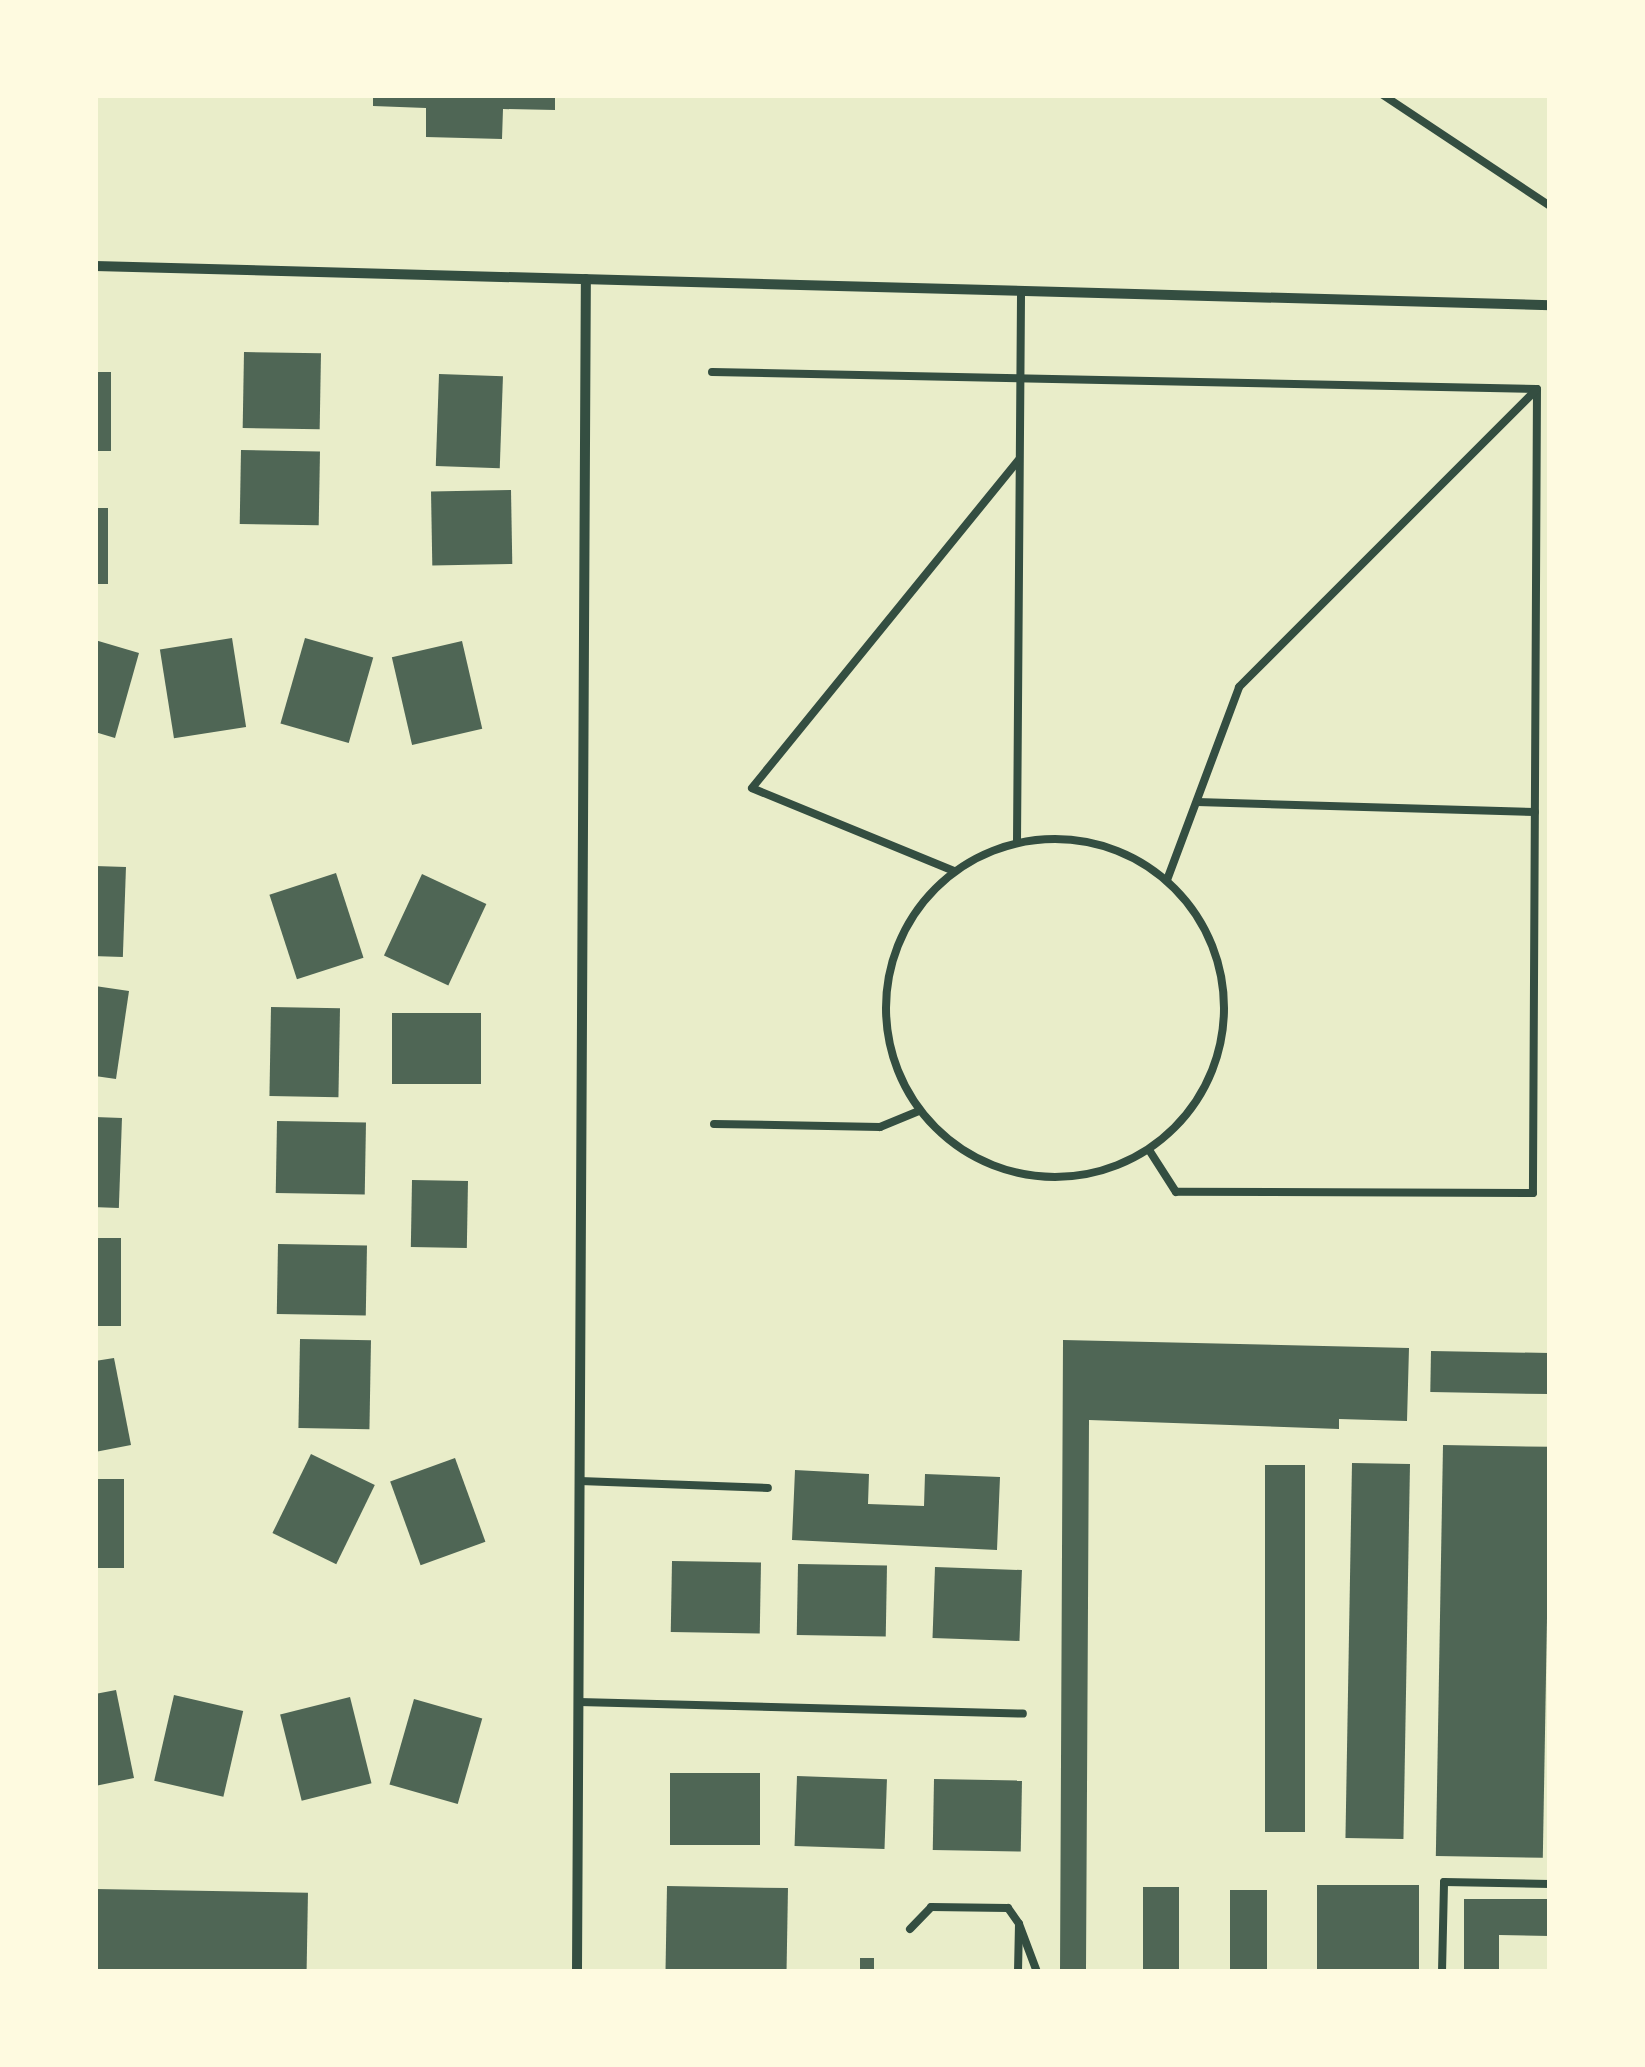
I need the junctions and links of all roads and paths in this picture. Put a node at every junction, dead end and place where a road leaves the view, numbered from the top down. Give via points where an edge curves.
1 (1383, 95) edge
2 (1550, 206) edge
3 (95, 266) edge
4 (586, 279) junction
5 (1021, 291) junction
6 (1550, 306) edge
7 (712, 372) dead end
8 (1020, 378) junction
9 (1536, 389) junction
10 (1019, 460) junction
11 (1197, 802) junction
12 (1535, 812) junction
13 (1017, 842) junction
14 (954, 871) junction
15 (1168, 880) junction
16 (919, 1111) junction
17 (714, 1124) dead end
18 (1149, 1150) junction
19 (580, 1481) junction
20 (768, 1488) dead end
21 (579, 1702) junction
22 (1023, 1714) dead end
23 (1550, 1884) edge
24 (1019, 1924) junction
25 (910, 1929) dead end
26 (577, 1972) edge
27 (1018, 1972) edge
28 (1037, 1972) edge
29 (1442, 1972) edge

1 - 2 lane
3 - 4 street
4 - 5 street
4 - 19 street
5 - 6 street
5 - 8 lane
7 - 8 lane
8 - 9 lane
8 - 10 lane
9 - 11 lane via 1239,687
9 - 12 lane
10 - 13 lane
10 - 14 lane via 752,788
11 - 12 lane
11 - 15 lane
12 - 18 lane via 1533,1193 1176,1192
13 - 14 lane
13 - 15 lane via 1070,838 1122,851
14 - 16 lane via 916,909 893,957 885,1010 894,1063
15 - 18 lane via 1201,920 1220,968 1225,1020 1214,1070 1188,1115
16 - 17 lane via 880,1126
16 - 18 lane via 956,1147 1002,1170 1052,1179 1103,1172
19 - 20 lane
19 - 21 street
21 - 22 lane
21 - 26 street
23 - 29 lane via 1444,1882
24 - 25 lane via 1008,1908 964,1902 931,1906
24 - 27 lane
24 - 28 lane

